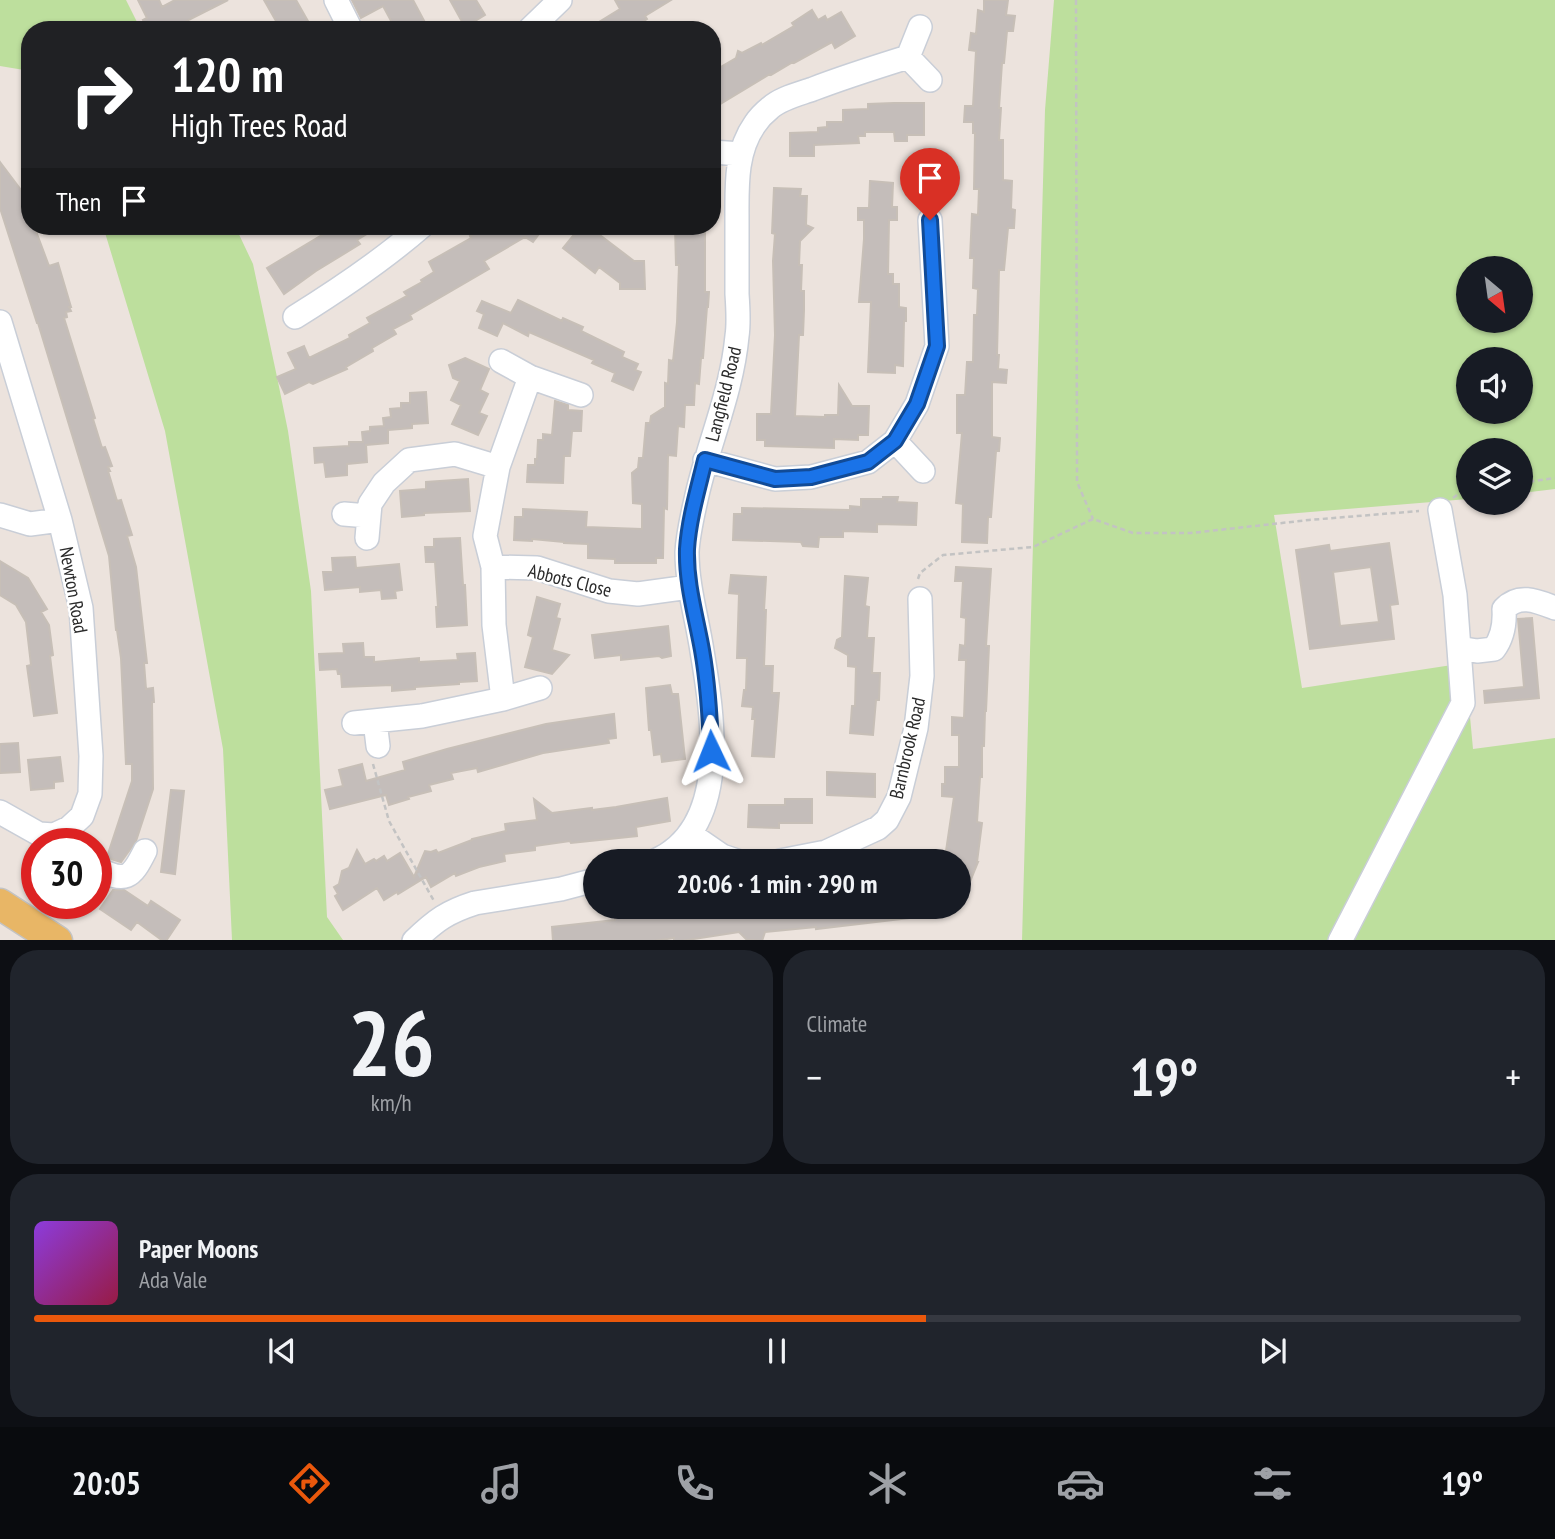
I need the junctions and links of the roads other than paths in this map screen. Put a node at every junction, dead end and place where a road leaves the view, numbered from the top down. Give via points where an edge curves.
1 (336, 0) edge
2 (560, 0) edge
3 (346, 21) edge
4 (538, 21) edge
5 (920, 27) dead end
6 (908, 57) junction
7 (930, 80) dead end
8 (721, 153) edge
9 (741, 154) junction
10 (930, 220) dead end
11 (412, 235) edge
12 (311, 315) dead end
13 (0, 322) edge
14 (501, 361) dead end
15 (530, 377) junction
16 (581, 395) dead end
17 (895, 441) junction
18 (705, 460) junction
19 (498, 467) junction
20 (923, 471) dead end
21 (1440, 510) road end
22 (344, 514) dead end
23 (0, 515) edge
24 (60, 520) junction
25 (493, 567) junction
26 (689, 587) junction
27 (920, 599) road end
28 (1555, 608) edge
29 (1459, 648) junction
30 (540, 688) dead end
31 (503, 699) junction
32 (377, 746) road end
33 (0, 812) edge
34 (36, 828) edge
35 (69, 828) edge
36 (690, 834) junction
37 (675, 849) edge
38 (712, 849) edge
39 (833, 849) edge
40 (145, 851) dead end
41 (112, 874) edge
42 (583, 883) edge
43 (0, 904) edge
44 (57, 940) edge
45 (414, 940) edge
46 (1340, 940) edge

1 - 3 street
2 - 4 street
5 - 6 street
6 - 7 street
6 - 9 street, Langfield Road via 771,107 755,125
8 - 9 street
9 - 18 street, Langfield Road via 738,334 722,409
10 - 17 street via 937,346 917,404
11 - 12 street
13 - 24 street, Newton Road
14 - 15 street
15 - 16 street
15 - 19 street
17 - 18 street via 868,462 811,477 775,479
17 - 20 street
18 - 26 street, Langfield Road via 687,550
19 - 22 street via 456,454 409,460 370,504 368,527
19 - 25 street via 485,536
21 - 29 street
23 - 24 street via 30,524
24 - 35 street, Newton Road via 81,608 91,756 90,794 82,817
25 - 26 street, Abbots Close via 537,568 609,591 638,594
25 - 31 street
26 - 36 street, Langfield Road via 710,706 711,751 706,800
27 - 39 street, Barnbrook Road via 922,676 900,797 878,828
28 - 29 street via 1527,598 1510,603 1504,609 1500,641 1494,649
29 - 46 street via 1462,703
30 - 31 street
31 - 32 street via 365,722
33 - 34 street
36 - 37 street, Langfield Road
36 - 38 street
40 - 41 street via 131,875
42 - 45 street via 475,903 442,916
43 - 44 main road

